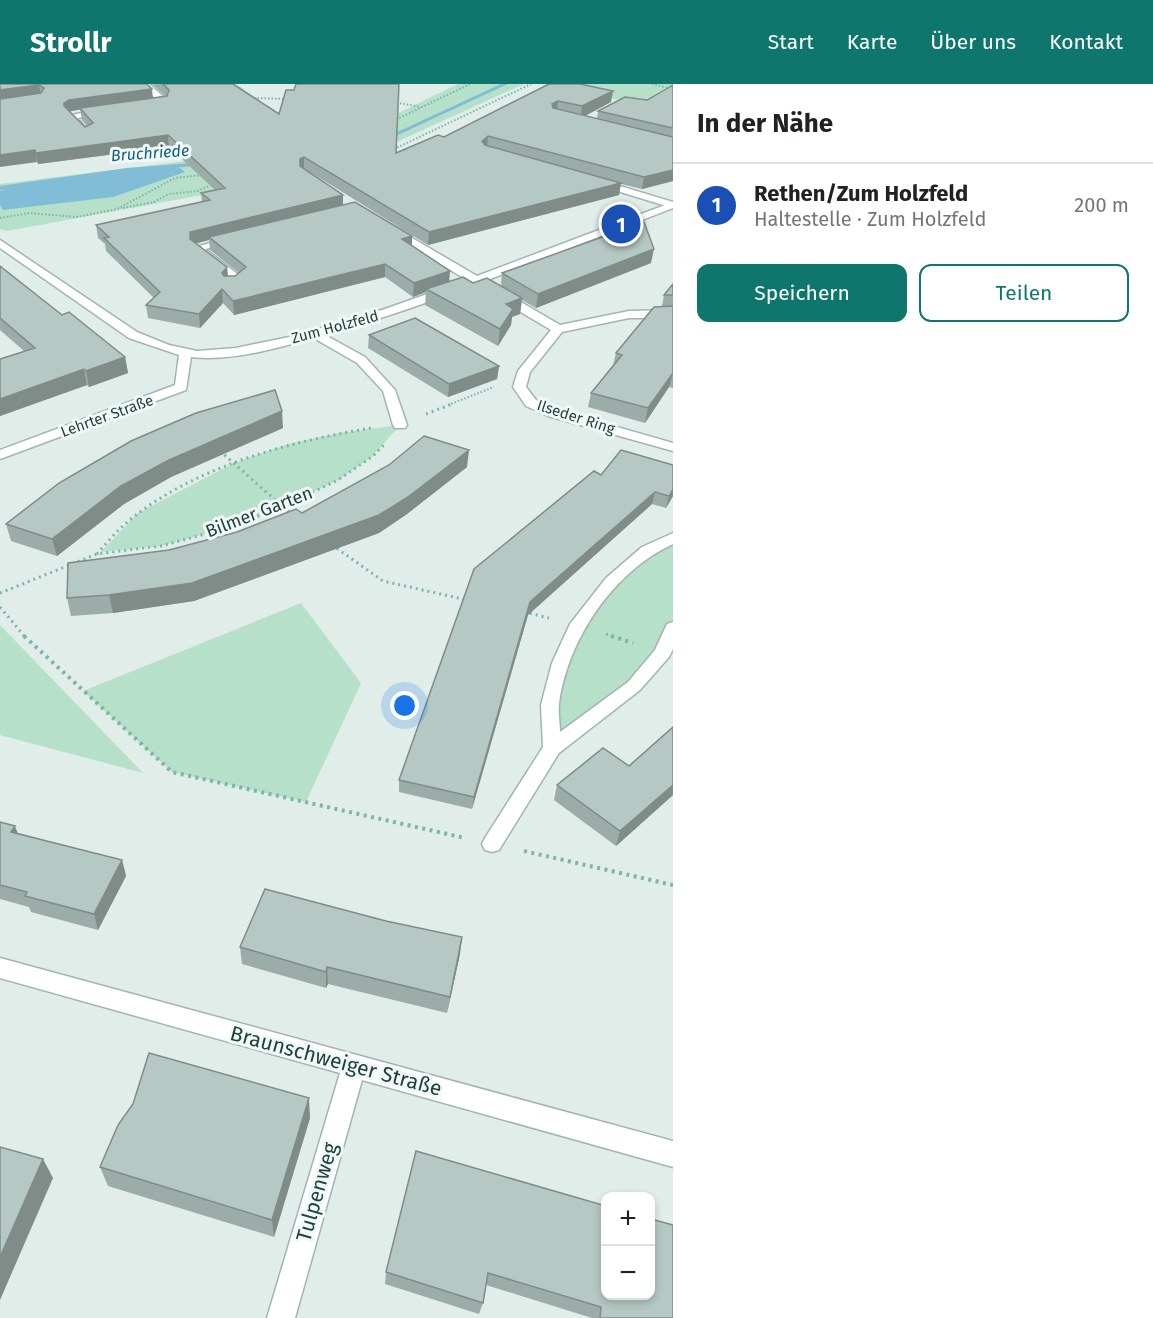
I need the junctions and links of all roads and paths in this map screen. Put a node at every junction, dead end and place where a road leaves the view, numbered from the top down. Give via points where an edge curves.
1 (144, 84) edge
2 (233, 84) edge
3 (470, 84) edge
4 (531, 84) edge
5 (652, 84) edge
6 (672, 89) edge
7 (254, 98) junction
8 (288, 99) edge
9 (391, 101) edge
10 (264, 105) edge
11 (142, 106) edge
12 (421, 107) junction
13 (118, 110) edge
14 (389, 123) edge
15 (88, 134) edge
16 (387, 151) edge
17 (207, 174) edge
18 (220, 179) edge
19 (586, 180) edge
20 (673, 205) edge
21 (117, 209) junction
22 (0, 218) edge
23 (385, 227) edge
24 (0, 233) edge
25 (243, 237) edge
26 (5, 246) edge
27 (474, 280) junction
28 (231, 286) edge
29 (673, 314) edge
30 (558, 329) junction
31 (316, 334) junction
32 (185, 354) junction
33 (519, 387) junction
34 (400, 425) junction
35 (673, 447) edge
36 (216, 448) edge
37 (0, 455) edge
38 (234, 463) junction
39 (282, 507) junction
40 (291, 514) edge
41 (673, 538) edge
42 (326, 541) edge
43 (97, 554) junction
44 (0, 592) edge
45 (471, 601) edge
46 (0, 607) edge
47 (514, 610) edge
48 (578, 624) junction
49 (673, 628) edge
50 (663, 653) junction
51 (552, 748) junction
52 (492, 844) junction
53 (673, 885) edge
54 (0, 968) edge
55 (354, 1066) junction
56 (673, 1154) edge
57 (281, 1318) edge

1 - 11 street via 165,103
2 - 7 path
3 - 12 path
4 - 16 path
5 - 6 path
7 - 8 path
7 - 10 path
9 - 12 path
12 - 14 path
13 - 15 street via 71,116
17 - 21 path via 175,178
18 - 21 path via 198,191 168,194 154,202
19 - 20 street, Zum Holzfeld
20 - 27 street, Zum Holzfeld
21 - 22 path via 76,217 29,213
23 - 27 street
24 - 26 street, Zum Holzfeld
25 - 28 street via 197,248 239,280
26 - 32 street, Zum Holzfeld via 133,335
27 - 30 street
27 - 31 street, Zum Holzfeld via 393,311
29 - 30 street via 628,315
30 - 33 street, Ilseder Ring via 524,371
31 - 32 street, Zum Holzfeld via 248,350
31 - 34 street via 361,360 389,390
32 - 37 street, Lehrter Straße via 182,387
33 - 34 path, Bilmer Garten via 493,387
33 - 35 street, Ilseder Ring via 531,403 553,413
34 - 38 path, Bilmer Garten via 289,444
34 - 39 path, Bilmer Garten via 374,456 338,480
36 - 38 path
38 - 39 path
38 - 43 path, Bilmer Garten via 138,513
39 - 40 path
39 - 43 path, Bilmer Garten via 227,528 161,546
41 - 48 street via 647,550 612,582
42 - 45 path via 383,581
43 - 44 path, Bilmer Garten
46 - 52 path via 28,640 172,772
47 - 48 path
48 - 50 path
48 - 51 street via 561,663 550,705
49 - 50 street
50 - 51 street via 634,686
51 - 52 street
52 - 53 path
54 - 55 street, Braunschweiger Straße
55 - 56 street, Braunschweiger Straße
55 - 57 street, Tulpenweg

